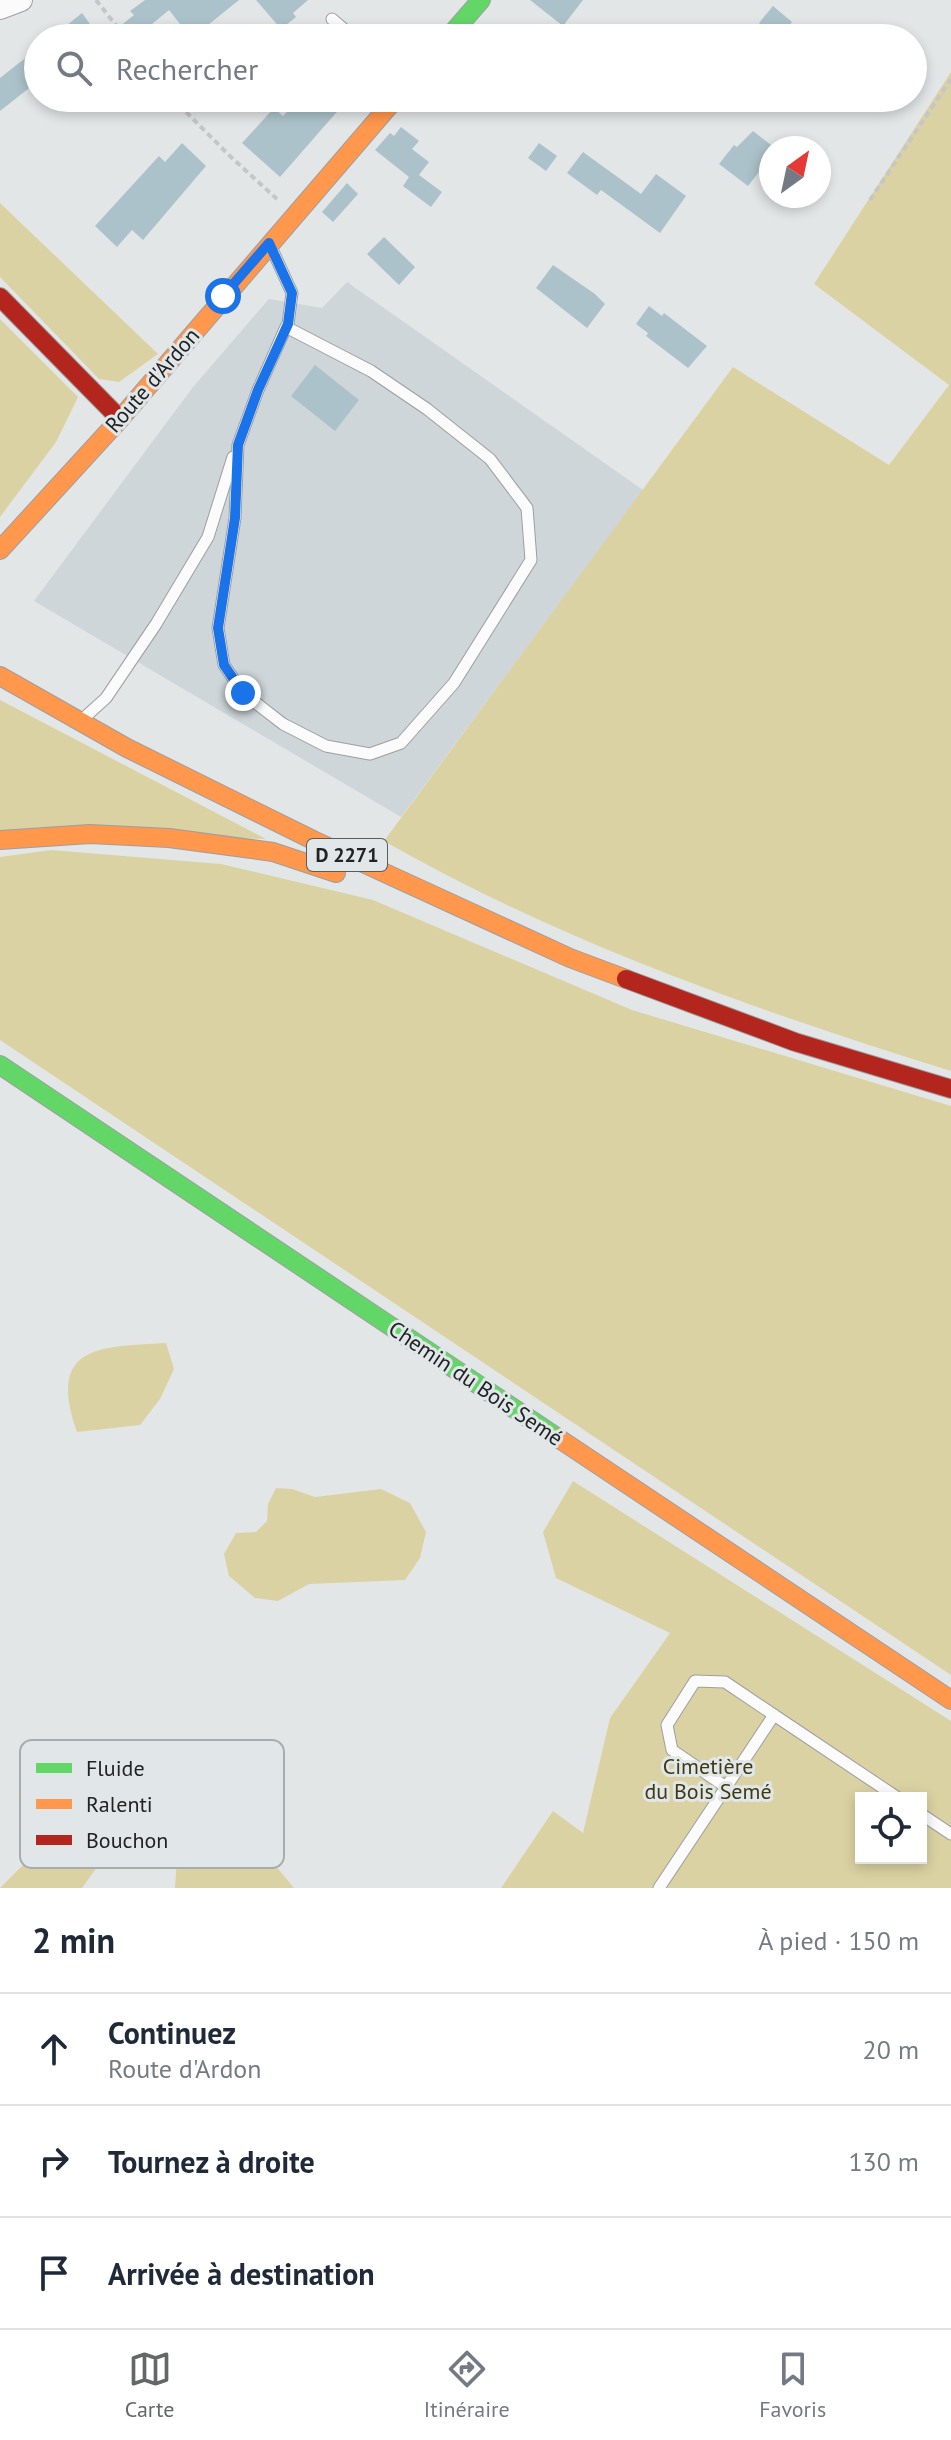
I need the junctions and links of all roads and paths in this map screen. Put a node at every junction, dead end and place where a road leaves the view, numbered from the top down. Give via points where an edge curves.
1 (21, 0) edge
2 (96, 0) edge
3 (481, 0) edge
4 (0, 8) edge
5 (332, 19) dead end
6 (115, 24) edge
7 (338, 24) edge
8 (460, 24) edge
9 (951, 79) edge
10 (186, 112) edge
11 (384, 112) edge
12 (870, 200) dead end
13 (294, 215) junction
14 (269, 243) junction
15 (0, 297) edge
16 (286, 327) junction
17 (120, 419) junction
18 (238, 445) junction
19 (0, 550) edge
20 (0, 664) edge
21 (0, 676) edge
22 (82, 719) junction
23 (127, 748) junction
24 (0, 840) edge
25 (347, 877) dead end
26 (374, 888) dead end
27 (570, 958) junction
28 (0, 1065) edge
29 (951, 1089) edge
30 (951, 1700) edge
31 (774, 1715) junction
32 (726, 1787) junction
33 (889, 1792) edge
34 (927, 1818) edge
35 (951, 1834) edge
36 (659, 1888) edge

1 - 4 street
2 - 6 path
3 - 8 main road
5 - 7 lane
9 - 12 path
10 - 13 path
11 - 13 main road, Route d'Ardon
13 - 14 main road, Route d'Ardon
14 - 16 lane via 292,293
14 - 17 main road, Route d'Ardon
15 - 17 main road
16 - 18 lane
16 - 18 lane via 371,371 427,409 490,459 527,508 531,560 454,683 401,743 370,754 326,746 283,724 243,693 224,665 218,628 235,518
17 - 19 main road, Route d'Ardon
18 - 22 lane via 208,537 106,698
20 - 22 main road
21 - 23 main road, D 2271
22 - 23 main road
23 - 27 main road, D 2271
24 - 25 main road via 90,834 169,838 273,852
26 - 27 main road via 481,932
27 - 29 main road, D 2271 via 795,1042
28 - 30 main road, Chemin du Bois Semé
31 - 32 lane
31 - 32 lane via 725,1682 695,1681 667,1725 672,1750
31 - 33 lane
32 - 36 lane
34 - 35 lane

